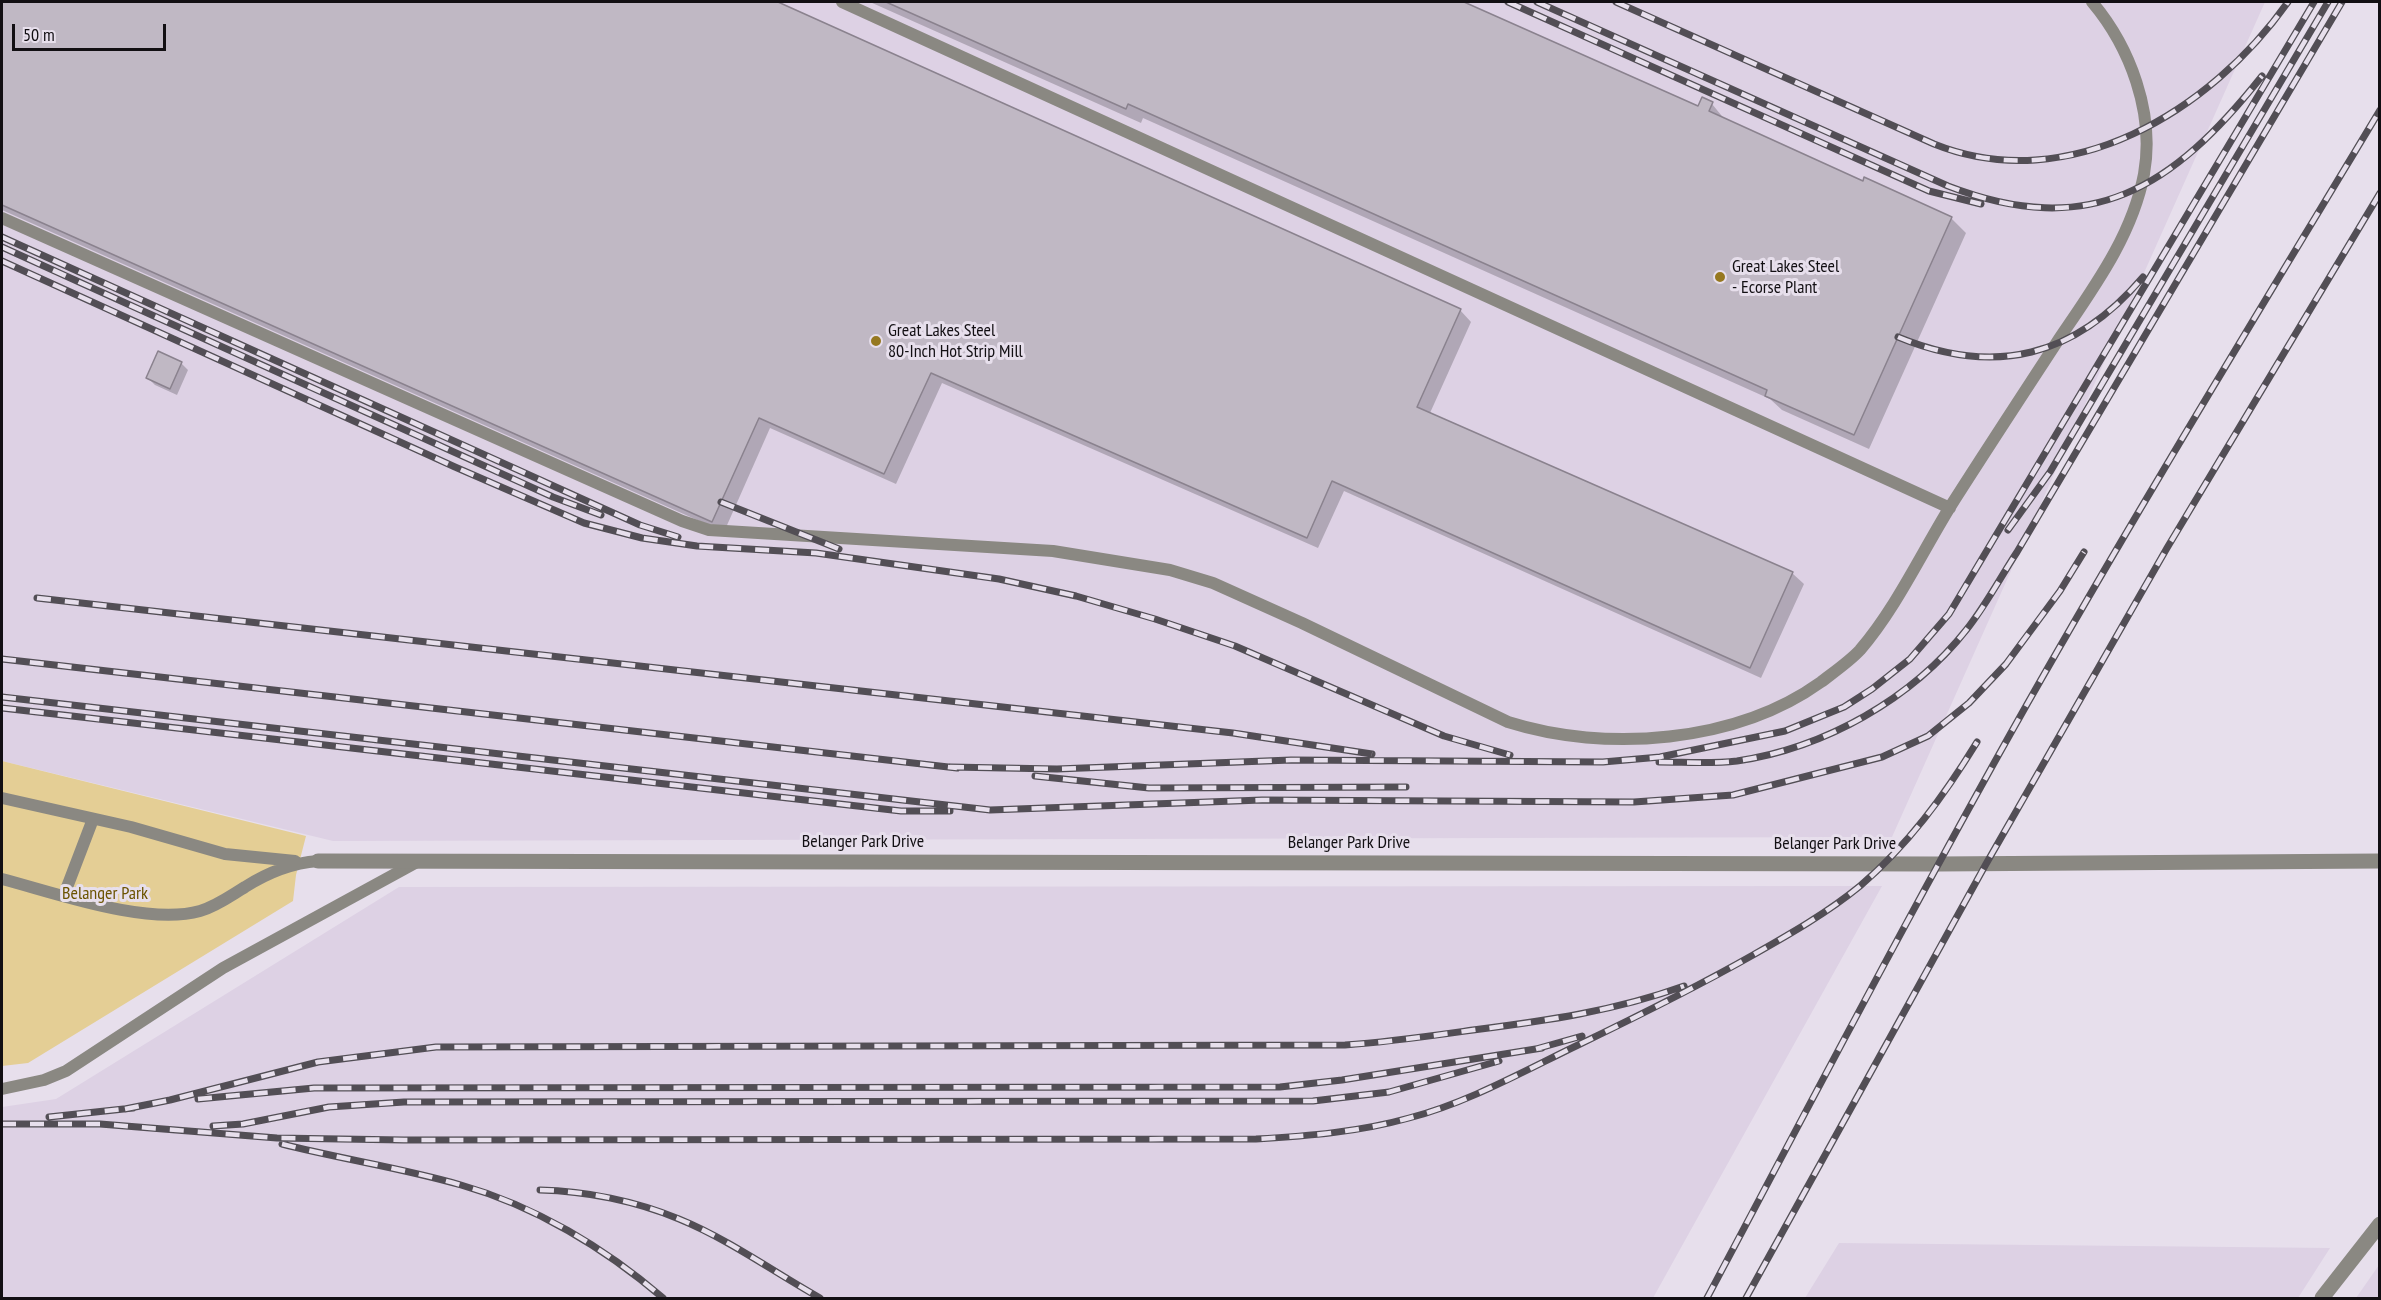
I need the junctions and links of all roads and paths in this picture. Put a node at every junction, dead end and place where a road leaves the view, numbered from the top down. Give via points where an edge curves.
1 (842, 2) edge
2 (2092, 2) edge
3 (2, 218) edge
4 (1950, 508) junction
5 (2, 798) edge
6 (93, 819) junction
7 (418, 861) junction
8 (2379, 861) edge
9 (313, 862) junction
10 (2, 879) edge
11 (64, 895) junction
12 (2, 1089) edge
13 (2379, 1227) edge
14 (2322, 1299) edge

1 - 4 lane
2 - 4 lane via 2118,36 2136,81 2146,150 2140,189 2124,232 2090,295
3 - 4 lane via 709,530 1053,551 1170,570 1213,583 1302,623 1508,722 1575,738 1618,740 1691,732 1771,710 1819,683 1859,651
5 - 6 lane
6 - 9 lane via 225,854
6 - 11 lane
7 - 8 street, Belanger Park Drive
7 - 9 street, Belanger Park Drive
7 - 12 lane via 223,968 66,1071
9 - 11 lane via 266,875 225,900 177,915 154,916
10 - 11 lane
13 - 14 street

